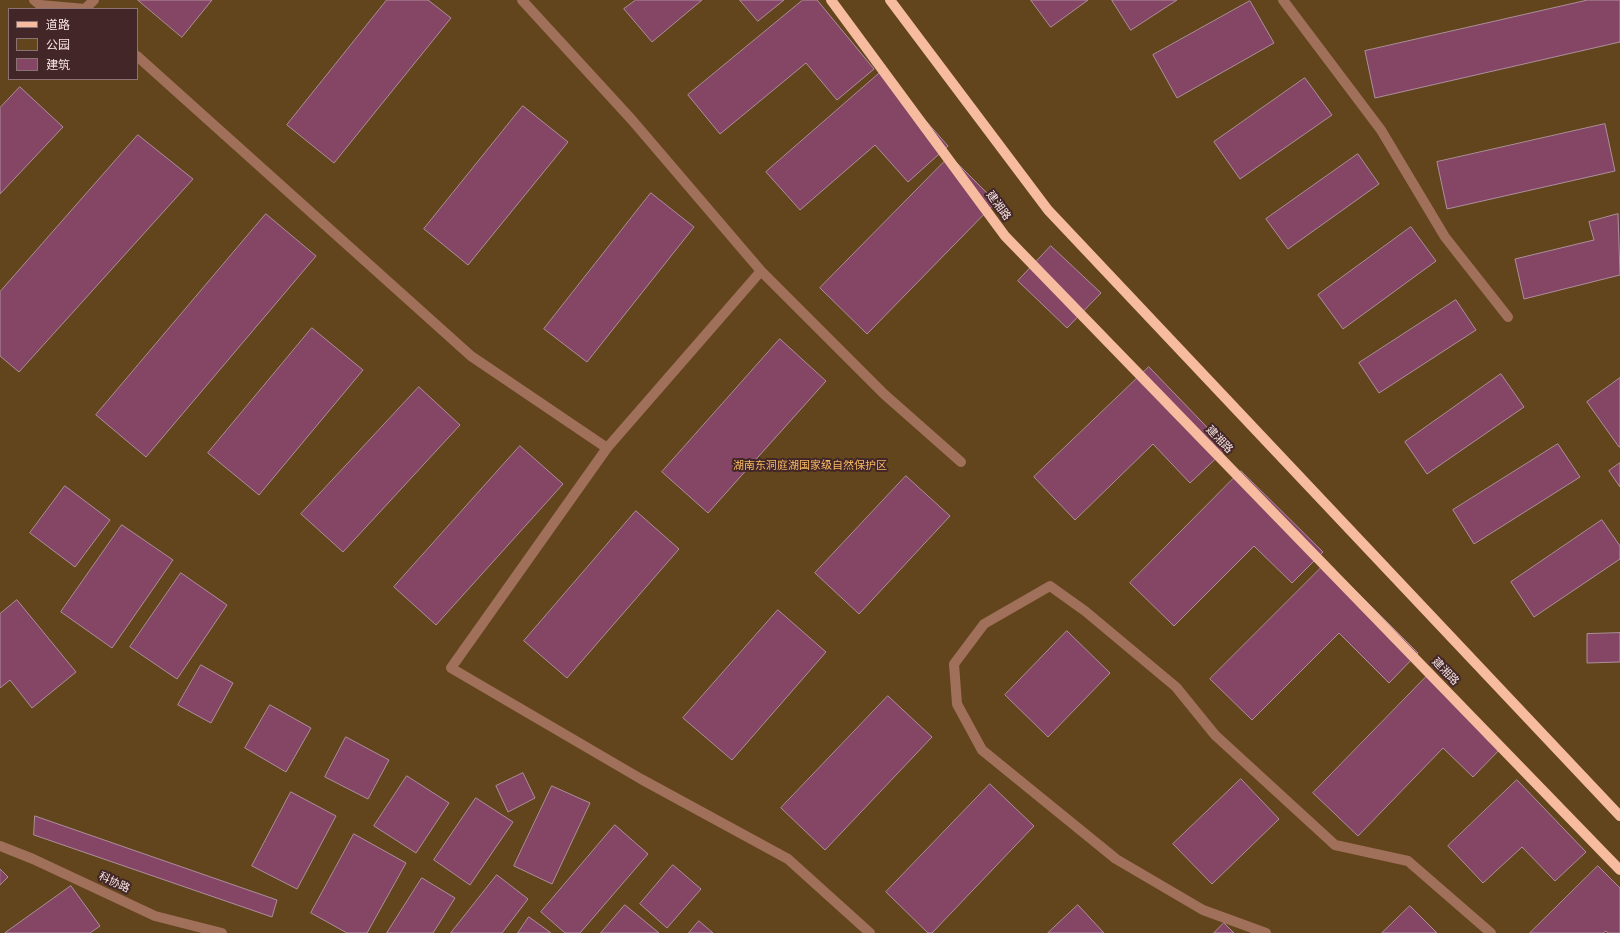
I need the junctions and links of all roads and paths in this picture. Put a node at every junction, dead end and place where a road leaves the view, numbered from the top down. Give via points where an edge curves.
1 (34, 0) edge
2 (94, 0) edge
3 (522, 0) edge
4 (831, 0) edge
5 (890, 0) edge
6 (1283, 0) edge
7 (74, 8) edge
8 (86, 8) edge
9 (138, 57) edge
10 (761, 271) junction
11 (1508, 317) dead end
12 (607, 448) junction
13 (960, 462) dead end
14 (1620, 816) edge
15 (0, 846) edge
16 (1620, 870) edge
17 (222, 933) edge
18 (870, 933) edge
19 (1266, 933) edge
20 (1491, 933) edge

1 - 7 street via 40,5
2 - 8 street
3 - 10 street via 632,120
4 - 16 main road, 建湘路 via 1005,236
5 - 14 main road via 1048,210
6 - 11 street via 1381,130 1445,237
9 - 12 street via 471,356
10 - 12 street
10 - 13 street via 884,394
12 - 18 street via 451,668 641,779 788,859
15 - 17 street, 科协路 via 33,858 155,916
19 - 20 street via 1203,910 1116,859 982,750 957,704 954,664 984,624 1050,586 1085,611 1176,687 1215,735 1335,845 1408,861

